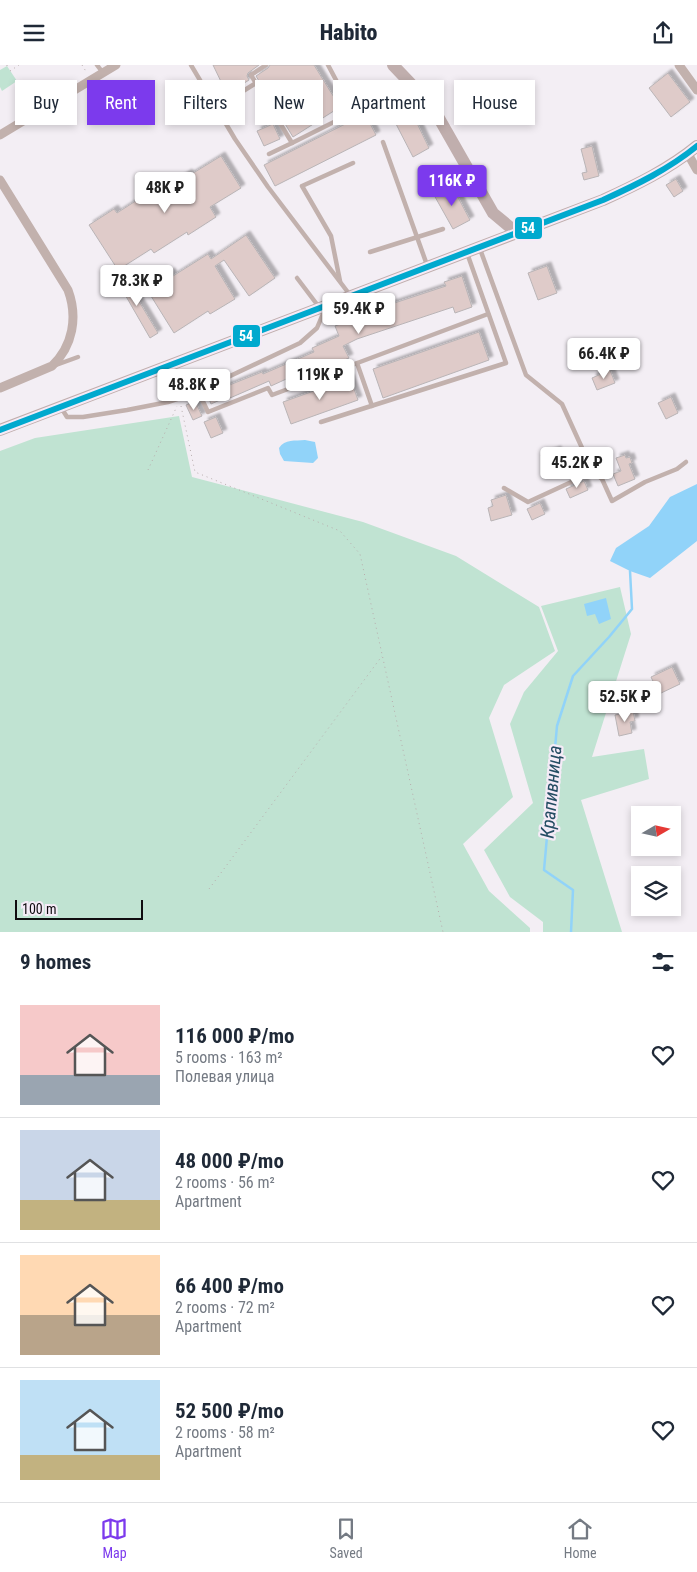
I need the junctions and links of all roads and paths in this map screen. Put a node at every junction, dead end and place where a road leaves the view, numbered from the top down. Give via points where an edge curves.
1 (19, 65) edge
2 (97, 65) edge
3 (116, 65) edge
4 (191, 65) edge
5 (266, 65) edge
6 (328, 65) edge
7 (393, 65) edge
8 (679, 65) edge
9 (10, 71) dead end
10 (103, 73) junction
11 (336, 80) edge
12 (255, 81) edge
13 (697, 90) edge
14 (333, 122) edge
15 (281, 125) edge
16 (0, 135) edge
17 (383, 142) dead end
18 (292, 143) junction
19 (692, 150) edge
20 (269, 153) dead end
21 (353, 163) dead end
22 (697, 170) edge
23 (0, 179) edge
24 (444, 229) dead end
25 (517, 233) junction
26 (418, 238) junction
27 (473, 250) junction
28 (370, 252) dead end
29 (428, 267) junction
30 (297, 278) dead end
31 (340, 283) junction
32 (351, 297) junction
33 (323, 307) junction
34 (488, 313) junction
35 (78, 357) dead end
36 (357, 363) junction
37 (52, 366) junction
38 (0, 388) edge
39 (198, 391) junction
40 (180, 398) junction
41 (372, 406) junction
42 (62, 407) junction
43 (321, 422) dead end
44 (0, 430) edge
45 (686, 462) dead end
46 (148, 470) dead end
47 (593, 471) junction
48 (504, 488) dead end
49 (383, 656) junction
50 (209, 889) dead end
51 (443, 932) edge

1 - 9 path
2 - 10 lane
3 - 10 street
4 - 31 lane via 235,139
5 - 12 lane via 251,75
6 - 11 lane
7 - 25 street via 432,106 493,213
8 - 13 street
10 - 16 street
14 - 18 lane
15 - 18 lane
17 - 26 lane
18 - 20 lane
19 - 22 street
19 - 25 street via 640,184
21 - 31 lane via 302,186 331,236
23 - 37 street via 72,300 72,330 64,351
24 - 26 lane
25 - 27 street
26 - 28 lane
26 - 29 lane
27 - 29 street
27 - 34 lane
27 - 47 lane via 526,375 562,405
29 - 32 street
30 - 33 lane
31 - 32 lane
32 - 33 street
33 - 39 lane via 317,329 300,343
33 - 42 street
34 - 36 lane
34 - 41 lane via 506,363
35 - 37 lane
36 - 39 lane via 272,395 268,388 208,412
36 - 41 lane
37 - 38 street
39 - 40 lane
40 - 42 lane via 83,417 67,417
40 - 46 path
40 - 49 path via 195,472 340,531 360,554
41 - 43 lane
42 - 44 street
45 - 47 lane via 612,501 602,479
47 - 48 lane via 528,502
49 - 50 path
49 - 51 path

